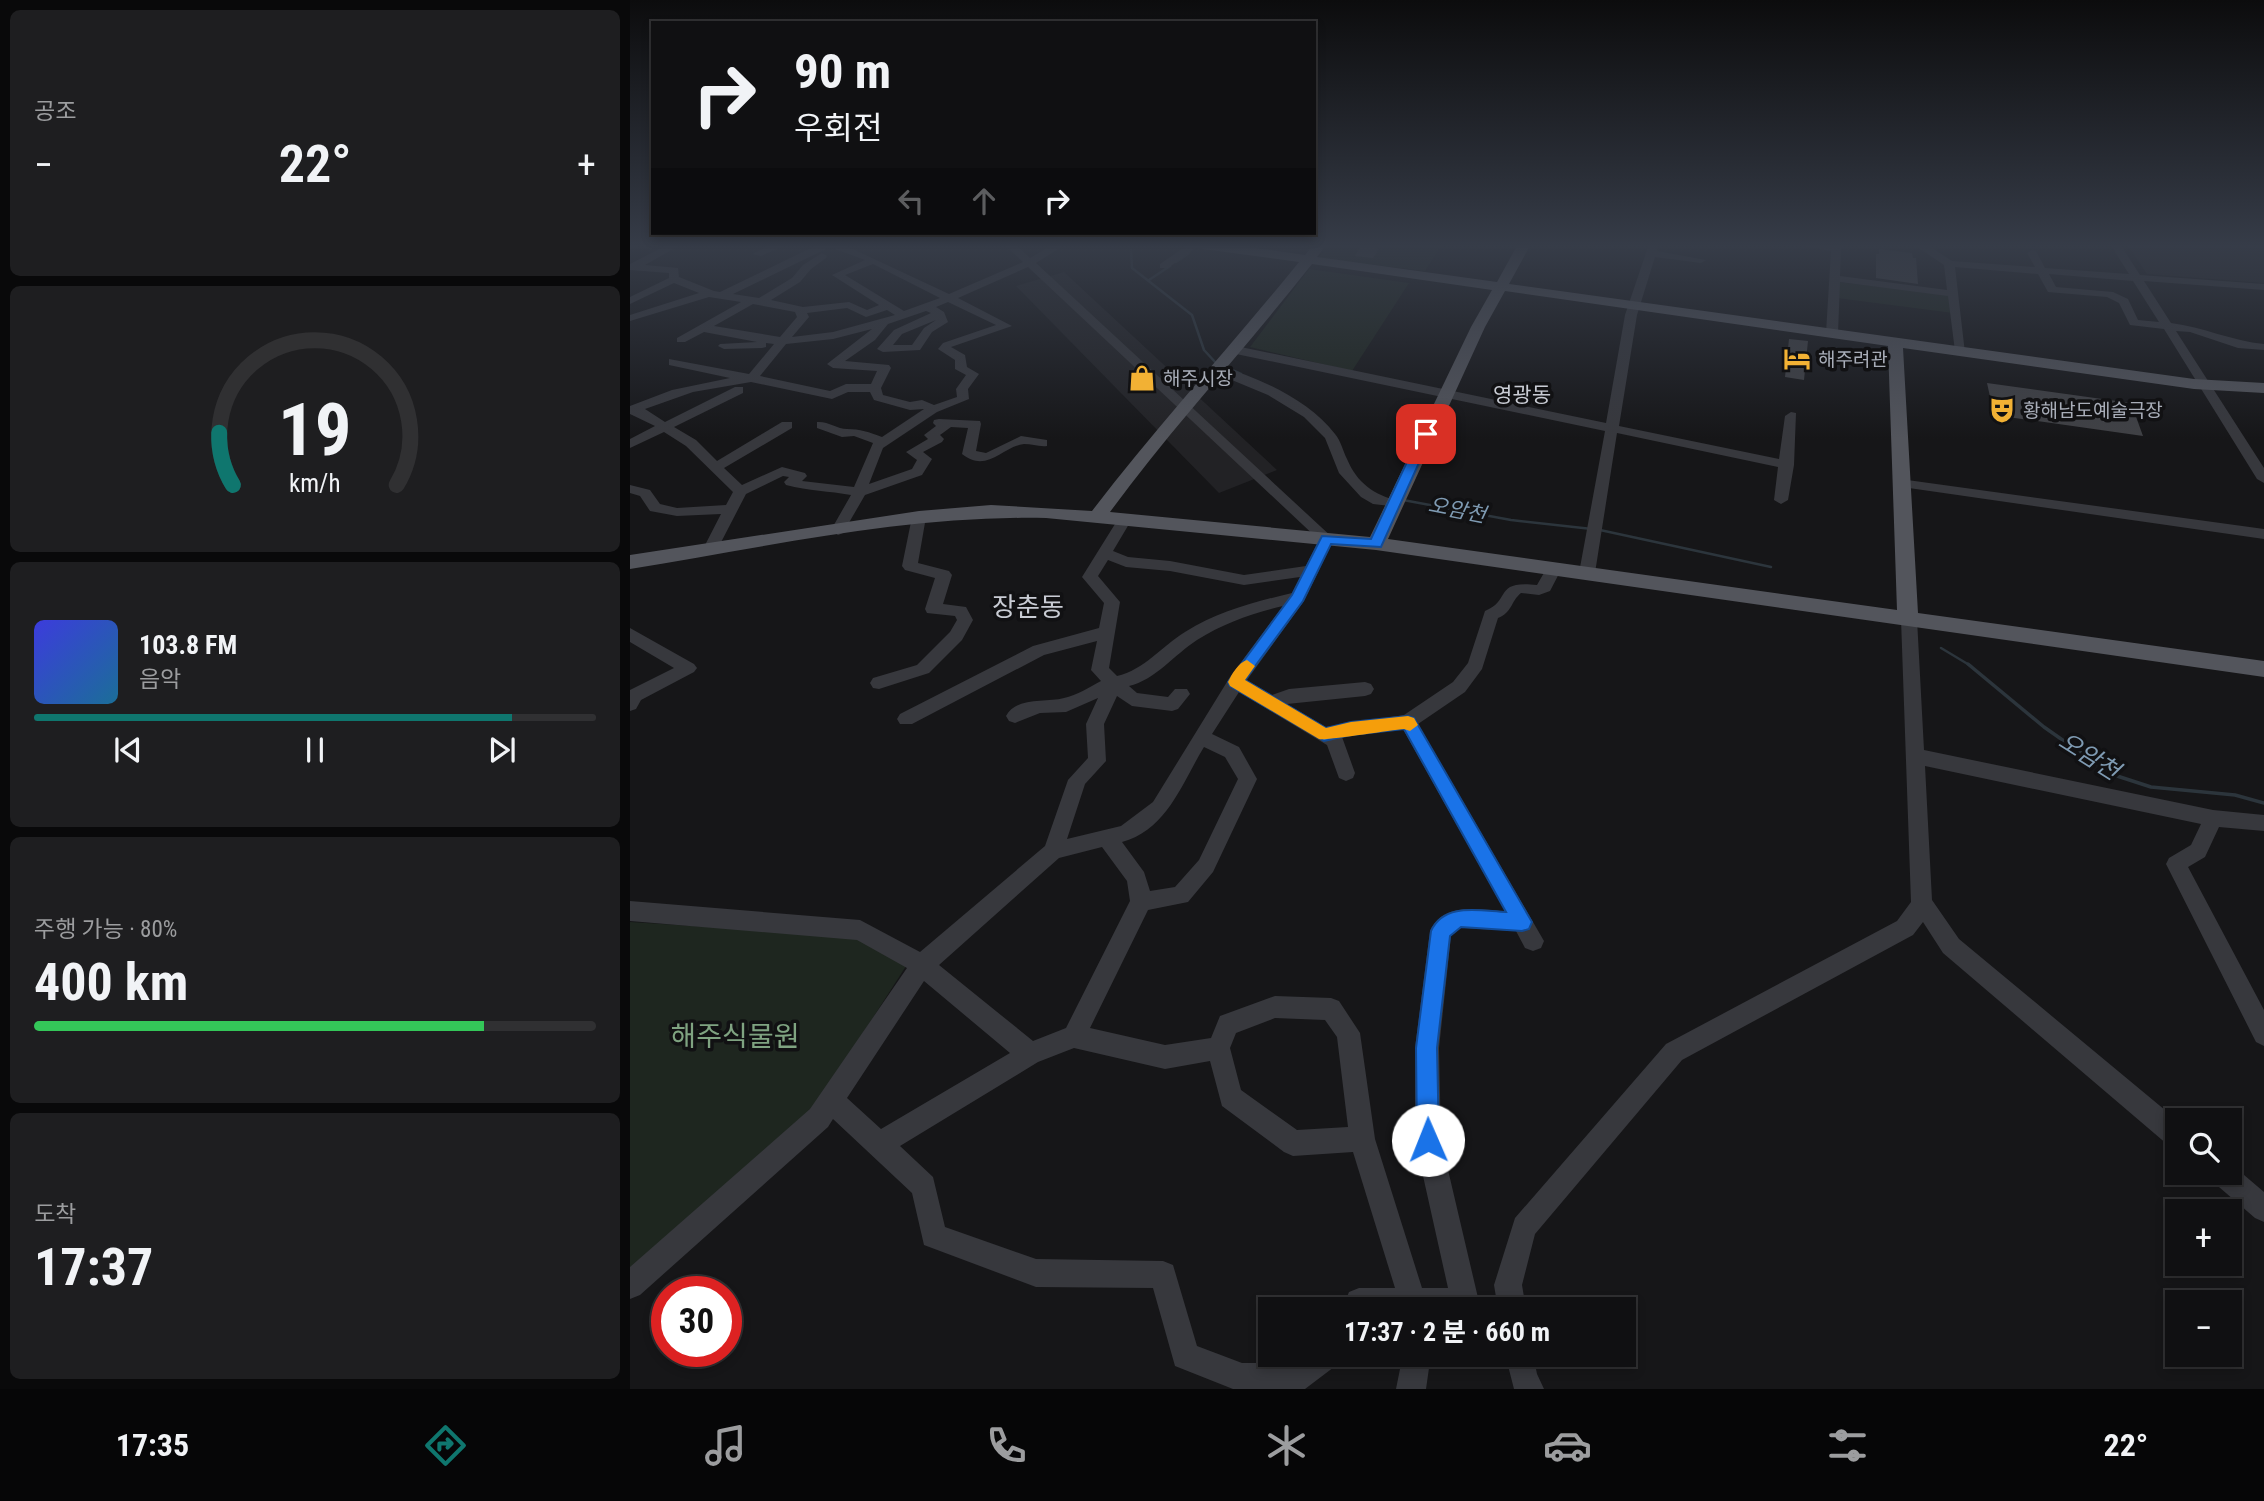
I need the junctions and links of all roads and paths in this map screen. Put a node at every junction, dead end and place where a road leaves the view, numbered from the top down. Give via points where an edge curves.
1 (665, 309) edge
2 (741, 309) edge
3 (795, 309) edge
4 (818, 309) edge
5 (856, 309) edge
6 (880, 309) edge
7 (892, 309) edge
8 (919, 309) edge
9 (931, 309) edge
10 (970, 309) edge
11 (1077, 309) edge
12 (1267, 309) edge
13 (1490, 309) edge
14 (1633, 309) edge
15 (1654, 309) edge
16 (1833, 309) edge
17 (1956, 309) edge
18 (2128, 309) edge
19 (2156, 309) edge
20 (800, 311) junction
21 (940, 314) junction
22 (903, 315) junction
23 (630, 318) edge
24 (883, 323) junction
25 (2167, 326) junction
26 (703, 328) junction
27 (1832, 333) junction
28 (681, 340) dead end
29 (783, 342) junction
30 (1895, 342) junction
31 (724, 346) dead end
32 (2264, 346) edge
33 (1961, 351) junction
34 (1227, 360) junction
35 (673, 362) dead end
36 (752, 378) junction
37 (2204, 385) junction
38 (2264, 387) edge
39 (875, 388) junction
40 (739, 390) dead end
41 (1446, 393) junction
42 (1185, 408) junction
43 (933, 409) junction
44 (632, 410) edge
45 (1791, 416) dead end
46 (949, 423) junction
47 (910, 424) junction
48 (787, 425) dead end
49 (822, 425) dead end
50 (666, 428) junction
51 (1613, 430) junction
52 (884, 442) junction
53 (1042, 443) dead end
54 (630, 444) edge
55 (1787, 465) junction
56 (716, 467) junction
57 (2264, 479) edge
58 (1900, 483) junction
59 (630, 489) edge
60 (740, 491) junction
61 (860, 492) junction
62 (1396, 499) junction
63 (1781, 500) dead end
64 (731, 509) junction
65 (919, 517) junction
66 (1097, 517) junction
67 (1125, 519) junction
68 (838, 530) junction
69 (2264, 534) edge
70 (1327, 539) junction
71 (1376, 544) junction
72 (711, 549) junction
73 (1105, 553) junction
74 (630, 562) edge
75 (1554, 568) junction
76 (1313, 570) junction
77 (1587, 573) junction
78 (1298, 597) junction
79 (1909, 619) junction
80 (1108, 632) junction
81 (630, 634) edge
82 (2264, 669) edge
83 (1236, 682) junction
84 (879, 683) dead end
85 (1114, 683) junction
86 (1365, 689) dead end
87 (1181, 694) dead end
88 (1271, 703) junction
89 (630, 704) edge
90 (1015, 716) dead end
91 (906, 719) dead end
92 (1408, 722) junction
93 (1324, 734) junction
94 (1200, 737) junction
95 (1915, 756) junction
96 (1346, 773) dead end
97 (2213, 818) junction
98 (2264, 823) edge
99 (1107, 838) junction
100 (1053, 851) junction
101 (1141, 902) junction
102 (1922, 902) junction
103 (630, 911) edge
104 (922, 965) junction
105 (2264, 1034) edge
106 (1074, 1036) junction
107 (1218, 1048) junction
108 (1030, 1054) junction
109 (831, 1100) junction
110 (2165, 1126) edge
111 (1362, 1139) junction
112 (880, 1144) junction
113 (2236, 1185) edge
114 (2264, 1209) edge
115 (630, 1285) edge
116 (1411, 1297) edge
117 (1464, 1297) edge
118 (1510, 1297) edge
119 (1311, 1367) edge
120 (1415, 1367) edge
121 (1521, 1367) edge
122 (1411, 1389) edge
123 (1529, 1389) edge

1 - 23 street
2 - 26 street
3 - 20 street
4 - 20 street
5 - 6 street via 866,314
7 - 22 street
8 - 22 street
9 - 21 street
10 - 43 street via 1006,326 947,345 944,349 961,358 961,369 973,374 962,389 963,400
11 - 42 street
12 - 34 main road
13 - 41 main road
14 - 51 street
15 - 27 main road
16 - 27 street
17 - 33 street
18 - 25 street via 2134,323
19 - 25 street
20 - 29 street via 803,317
21 - 21 street via 898,332 883,349 916,348 928,330 942,322
22 - 24 street
24 - 29 street via 830,337
24 - 39 street via 871,338 833,364 885,368
25 - 32 street via 2192,329 2238,345
25 - 37 street
26 - 28 street
26 - 29 street
27 - 30 main road
29 - 31 street
29 - 36 street
30 - 33 main road
30 - 58 main road
33 - 37 main road
34 - 41 street
34 - 42 main road
34 - 62 street via 1309,414 1331,437 1346,473 1366,494 1378,500
35 - 36 street
36 - 39 street via 832,395 846,388
36 - 44 street via 698,386
37 - 38 main road
37 - 57 street
39 - 43 street via 878,397
40 - 50 street
41 - 51 street
41 - 62 main road
42 - 66 main road
42 - 70 street
43 - 47 street
44 - 50 street
45 - 55 street
46 - 47 street
46 - 53 street via 975,424 969,454 988,457 1021,440
46 - 61 street via 931,435 937,439 913,452 925,459 917,472
47 - 52 street
48 - 56 street
49 - 52 street
50 - 54 street
50 - 56 street via 691,443
51 - 55 street
51 - 77 street
52 - 61 street via 877,446
55 - 63 street
56 - 60 street
58 - 69 street
58 - 79 main road
59 - 64 street via 646,493 655,508 677,512
60 - 61 street via 782,471 800,476 791,482
60 - 64 street
61 - 68 street
62 - 71 main road
64 - 72 street
65 - 66 main road via 990,511
65 - 68 main road
65 - 84 street via 910,566 944,575 933,609 960,611 965,620 956,636 923,669
66 - 67 main road
67 - 70 main road
67 - 73 street
68 - 72 main road
70 - 71 main road
70 - 76 street
71 - 75 main road
72 - 74 main road
73 - 76 street via 1126,562 1244,580
73 - 80 street via 1090,577 1112,601
75 - 77 main road
75 - 92 street via 1545,589 1510,593 1503,611 1491,615 1476,665 1459,687
76 - 78 street
77 - 79 main road
78 - 83 street
78 - 85 street via 1242,610 1191,636 1135,678
79 - 82 main road
79 - 95 street
80 - 85 street via 1100,670
80 - 91 street via 1040,650
81 - 89 street via 688,668 634,696
83 - 88 street
83 - 94 street
85 - 87 street via 1132,699 1172,704
85 - 90 street via 1066,705 1038,706
85 - 100 street via 1095,724 1097,761 1077,780
86 - 88 street via 1289,696
88 - 93 street
92 - 93 street
92 - 117 street via 1527,932 1457,918 1441,931 1427,1048 1428,1140
93 - 96 street via 1335,740
94 - 99 street via 1160,808 1126,834
94 - 101 street via 1232,752 1248,779 1206,866 1181,895
95 - 97 street
95 - 102 street
97 - 98 street
97 - 105 street via 2198,851 2176,864
99 - 100 street
99 - 101 street via 1137,878
100 - 104 street
101 - 106 street
102 - 110 street via 1951,946
102 - 118 street via 1905,928 1674,1052 1524,1227 1508,1285
103 - 104 street via 860,930
104 - 108 street
104 - 109 street
106 - 107 street via 1165,1057
106 - 108 street
107 - 111 street via 1231,1097 1293,1143
107 - 111 street via 1228,1024 1251,1015 1275,1007 1331,1009 1348,1034
108 - 112 street
109 - 112 street
109 - 115 street via 819,1118
111 - 116 street
112 - 119 street via 925,1186 933,1236 1037,1273 1163,1275 1185,1356 1242,1378 1296,1378
113 - 114 street
120 - 122 street
121 - 123 street

